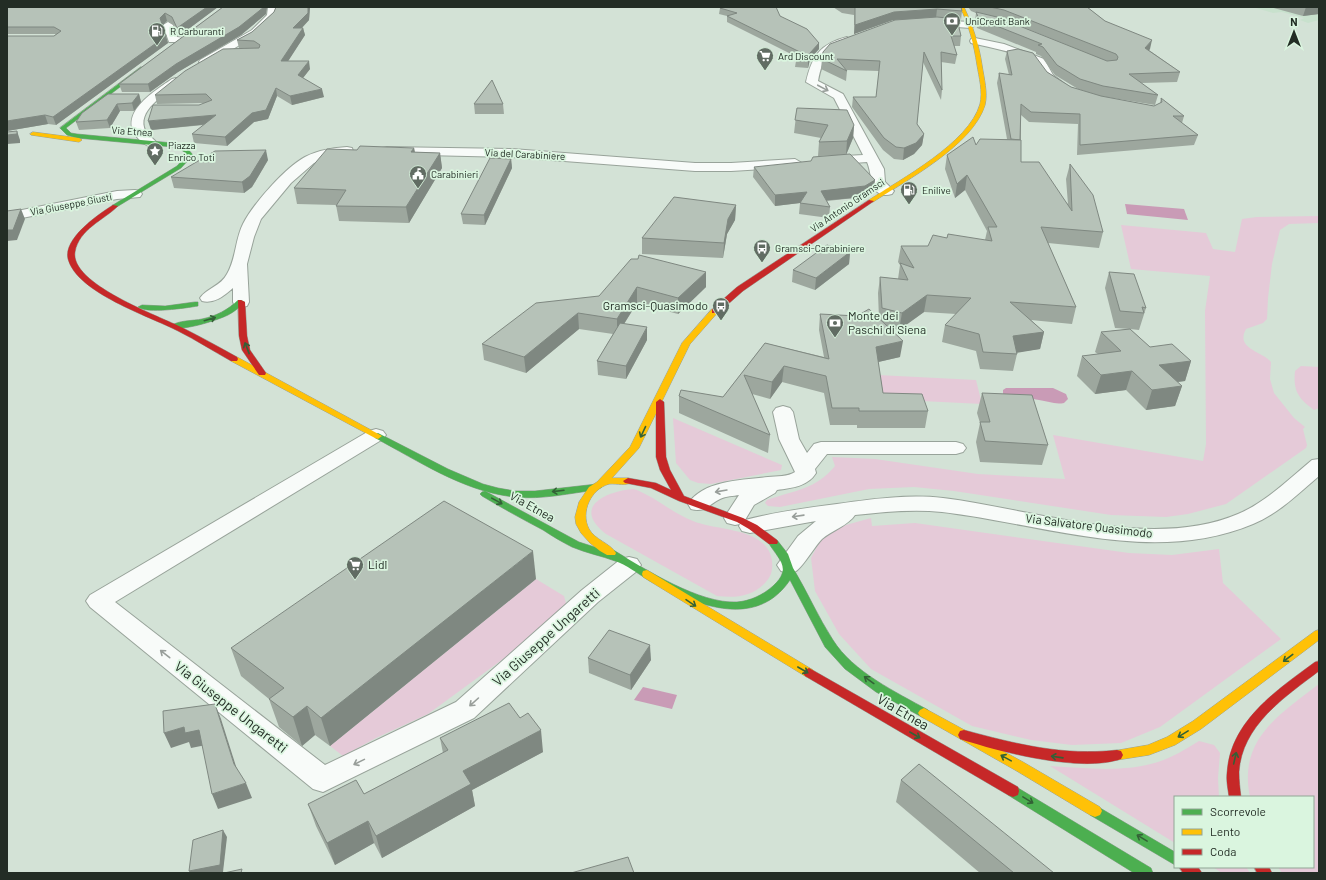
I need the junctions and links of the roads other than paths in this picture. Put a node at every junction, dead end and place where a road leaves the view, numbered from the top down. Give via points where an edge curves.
1 (273, 7) edge
2 (969, 16) edge
3 (929, 20) edge
4 (168, 25) edge
5 (860, 36) edge
6 (262, 37) edge
7 (185, 38) joint
8 (245, 39) junction
9 (975, 41) junction
10 (171, 48) edge
11 (222, 52) junction
12 (242, 52) edge
13 (151, 62) edge
14 (1067, 89) edge
15 (104, 97) junction
16 (126, 97) edge
17 (142, 103) junction
18 (157, 109) edge
19 (63, 128) junction
20 (108, 140) junction
21 (151, 143) junction
22 (870, 158) junction
23 (887, 191) junction
24 (135, 194) junction
25 (7, 217) edge
26 (240, 265) junction
27 (201, 301) junction
28 (241, 302) junction
29 (127, 305) junction
30 (176, 326) junction
31 (264, 375) junction
32 (660, 397) junction
33 (783, 412) dead end
34 (376, 435) junction
35 (956, 448) dead end
36 (1319, 466) edge
37 (439, 467) junction
38 (805, 468) junction
39 (774, 485) junction
40 (598, 486) junction
41 (689, 501) junction
42 (864, 507) junction
43 (743, 522) junction
44 (631, 566) junction
45 (789, 567) junction
46 (1319, 634) edge
47 (1319, 665) edge
48 (964, 735) junction
49 (1235, 796) edge
50 (1174, 858) edge
51 (1146, 873) edge

1 - 8 street via 272,16
2 - 3 street
2 - 9 main road, Via Antonio Gramsci
4 - 7 street via 173,40
5 -> 22 street via 826,49 816,60 812,82 838,96
6 - 8 street
7 - 10 main road
8 - 11 street
9 - 14 street via 1000,46 1040,61 1049,77
9 - 23 main road, Via Antonio Gramsci via 983,96 978,116 962,136 945,151
11 - 12 street
11 - 17 street via 190,70 155,97
13 - 15 main road
15 - 16 street
15 - 19 main road
17 - 18 street
17 - 21 street via 138,128
19 - 20 main road, Via Etnea via 72,136
19 - 20 main road via 27,134 75,140
20 - 21 main road, Via Etnea
21 - 24 main road, Via Etnea via 183,148 190,155 176,168
22 - 23 street via 877,169 881,188
22 - 26 street, Via del Carabiniere via 731,168 512,153 338,152 310,160 267,201 250,225
23 - 32 main road, Via Antonio Gramsci via 740,289 721,305 686,343
24 - 25 street, Via Giuseppe Giusti via 117,195
24 - 29 main road, Via Etnea via 86,228 74,243 71,255 78,271 92,284
26 - 27 street via 223,291
26 - 28 street
27 - 29 main road via 165,308
27 - 30 main road via 185,311
30 -> 28 main road via 223,315
31 -> 28 main road via 246,350
29 - 30 main road, Via Etnea
30 - 31 main road, Via Etnea
31 - 34 main road, Via Etnea
32 -> 40 main road, Via Antonio Gramsci via 634,448
32 - 41 main road, Via Antonio Gramsci via 661,457 665,470
33 - 38 street via 789,439
34 - 37 main road, Via Etnea
44 -> 34 street, Via Giuseppe Ungaretti via 590,596 465,710 323,780 98,601
35 - 38 street via 821,448
36 - 42 street, Via Salvatore Quasimodo via 1272,504 1246,519 1212,530 1175,535 1127,534 935,505
40 -> 37 main road, Via Etnea via 535,494 509,493 483,486
37 -> 44 main road, Via Etnea via 575,544
38 - 39 street via 806,473 801,478
39 -> 41 street via 748,486 714,492
39 - 43 street via 746,500
40 - 41 main road, Via Etnea via 608,482 628,481 649,484
40 - 44 main road, Via Antonio Gramsci via 586,498 580,511 581,524 586,533
41 - 43 main road, Via Etnea
42 -> 43 street, Via Salvatore Quasimodo
42 - 45 street, Via Salvatore Quasimodo via 818,528
43 - 45 main road, Via Etnea via 770,537 780,549
44 - 45 main road via 714,604 733,606 748,604 766,596 783,582
44 -> 51 main road, Via Etnea via 714,618 1025,799
48 -> 45 main road, Via Etnea via 880,689 849,666 829,644
46 -> 48 main road via 1198,725 1149,750 1096,759 1067,758 1024,752
49 -> 47 main road via 1232,770 1238,746 1247,727 1260,711
50 -> 48 main road, Via Etnea

